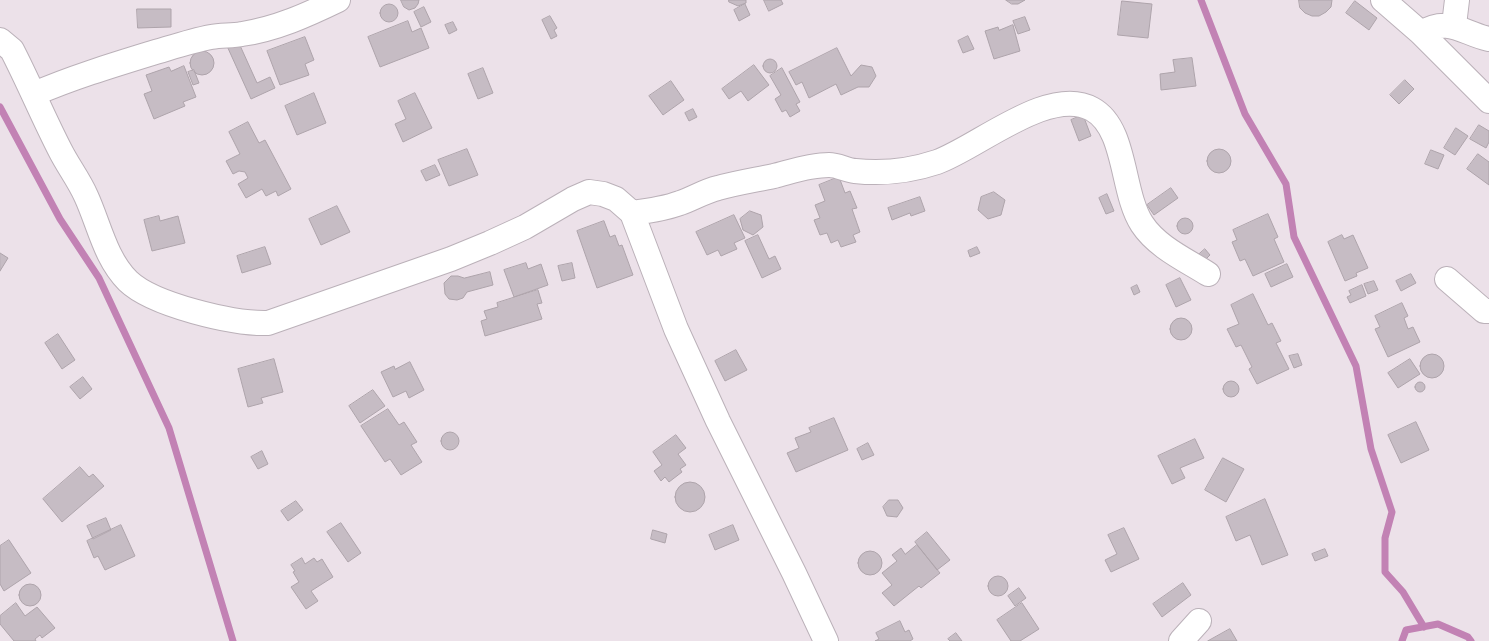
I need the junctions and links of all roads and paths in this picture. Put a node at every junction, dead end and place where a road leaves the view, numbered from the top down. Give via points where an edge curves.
1 (338, 0) edge
2 (1383, 0) edge
3 (1458, 0) edge
4 (1454, 26) junction
5 (1421, 33) junction
6 (1489, 39) edge
7 (0, 40) edge
8 (34, 94) junction
9 (1489, 101) edge
10 (632, 213) junction
11 (1208, 274) dead end
12 (1447, 278) dead end
13 (1489, 312) edge
14 (1199, 621) dead end
15 (826, 641) edge
16 (1181, 641) edge

1 - 8 street via 301,18 270,28 212,36 119,63
2 - 5 street
3 - 4 street
4 - 5 street via 1438,25
4 - 6 street
5 - 9 street
7 - 8 street via 12,50
8 - 10 street via 60,151 86,195 106,247 129,282 151,296 235,321 268,323 451,259 525,227 590,192 616,199
10 - 11 street via 657,210 716,188 809,167 830,165 853,171 884,173 910,170 938,162 998,128 1048,107 1070,103 1094,110 1105,119 1116,141 1131,200 1142,224 1155,239
10 - 15 street via 676,330
12 - 13 street
14 - 16 street

